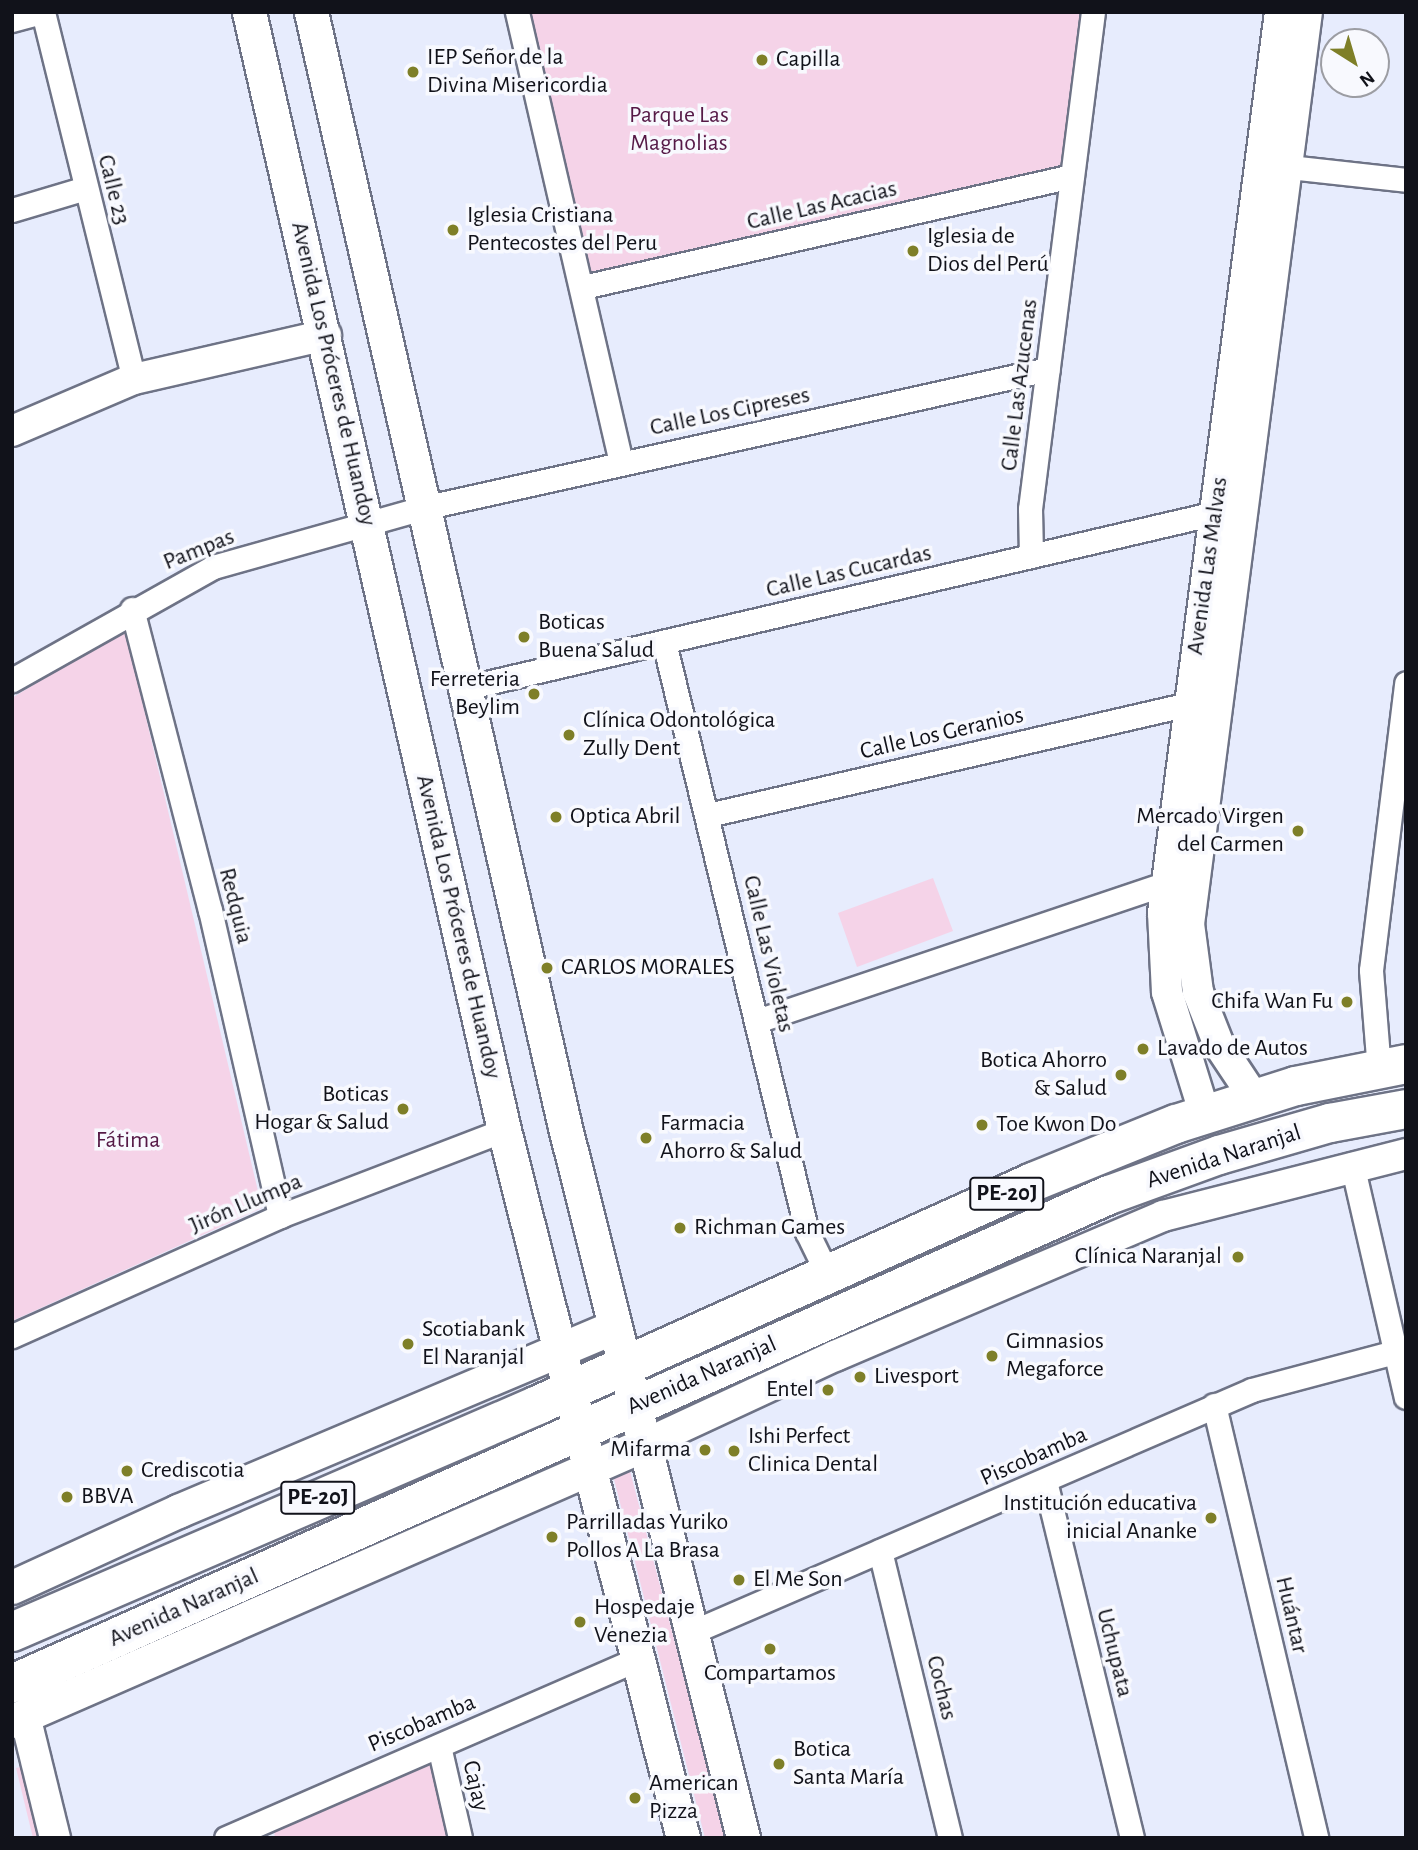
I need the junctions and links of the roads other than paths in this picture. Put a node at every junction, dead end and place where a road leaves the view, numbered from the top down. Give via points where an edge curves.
1 (42, 12) edge
2 (249, 12) edge
3 (311, 12) edge
4 (517, 12) edge
5 (1093, 12) edge
6 (1280, 12) edge
7 (1307, 12) edge
8 (12, 20) edge
9 (1274, 166) junction
10 (1072, 176) junction
11 (1406, 180) edge
12 (86, 188) junction
13 (12, 210) edge
14 (583, 287) junction
15 (326, 335) junction
16 (1048, 369) junction
17 (134, 379) junction
18 (12, 431) edge
19 (621, 463) junction
20 (423, 509) junction
21 (1231, 509) junction
22 (367, 525) junction
23 (1031, 556) junction
24 (132, 609) junction
25 (664, 642) junction
26 (12, 680) edge
27 (1406, 682) edge
28 (465, 688) junction
29 (1187, 704) junction
30 (708, 815) junction
31 (1195, 874) junction
32 (1167, 883) junction
33 (757, 1021) junction
34 (1392, 1067) edge
35 (1255, 1099) junction
36 (1406, 1109) edge
37 (1205, 1115) junction
38 (504, 1130) junction
39 (1406, 1154) edge
40 (1352, 1164) junction
41 (279, 1216) junction
42 (828, 1275) junction
43 (614, 1327) junction
44 (12, 1336) edge
45 (561, 1349) junction
46 (1400, 1350) edge
47 (622, 1364) junction
48 (571, 1389) junction
49 (1406, 1397) edge
50 (1214, 1405) junction
51 (633, 1406) junction
52 (581, 1429) junction
53 (643, 1446) junction
54 (591, 1469) junction
55 (1045, 1481) junction
56 (880, 1551) junction
57 (12, 1587) edge
58 (12, 1632) edge
59 (690, 1633) junction
60 (639, 1658) junction
61 (17, 1707) edge
62 (439, 1746) junction
63 (265, 1830) edge
64 (55, 1838) edge
65 (226, 1838) edge
66 (460, 1838) edge
67 (683, 1838) edge
68 (743, 1838) edge
69 (950, 1838) edge
70 (1132, 1838) edge
71 (1316, 1838) edge

1 - 8 street
1 - 12 street, Calle 23
2 - 15 main road, Avenida Los Próceres de Huandoy
3 - 20 main road
4 - 14 street
5 - 10 street, Calle Las Azucenas
6 - 9 street, Avenida Las Malvas
7 - 9 street, Avenida Las Malvas
9 - 11 street
9 - 21 street, Avenida Las Malvas
10 - 14 street, Calle Las Acacias
10 - 16 street, Calle Las Azucenas
12 - 13 street
12 - 17 street, Calle 23
14 - 19 street
15 - 17 street
15 - 22 main road, Avenida Los Próceres de Huandoy
16 - 19 street, Calle Los Cipreses
16 - 23 street, Calle Las Azucenas via 1030,509
17 - 18 street
19 - 20 street, Calle Los Cipreses
20 - 22 street, Pampas
20 - 28 main road
21 - 23 street, Calle Las Cucardas
21 - 29 street, Avenida Las Malvas
21 - 31 street, Avenida Las Malvas
22 - 24 street, Pampas via 213,567
22 - 38 main road, Avenida Los Próceres de Huandoy
23 - 25 street, Calle Las Cucardas
24 - 26 street, Pampas
24 - 41 street, Redquia via 210,910
25 - 28 street, Calle Las Cucardas
25 - 30 street, Calle Las Violetas
27 - 34 street via 1371,970
28 - 43 main road
29 - 30 street, Calle Los Geranios
29 - 32 street, Avenida Las Malvas
30 - 33 street, Calle Las Violetas
31 - 32 street
31 - 35 street, Avenida Las Malvas via 1189,924 1198,992 1219,1045
32 - 33 street
32 - 37 street, Avenida Las Malvas via 1163,966 1167,992
33 - 42 street, Calle Las Violetas via 807,1232
34 - 35 highway, Avenida Naranjal / PE-20J
35 - 37 highway, Avenida Naranjal / PE-20J
36 - 51 highway, Avenida Naranjal / PE-20J via 1318,1126 1109,1195
37 - 42 highway, Avenida Naranjal / PE-20J via 1033,1182
38 - 41 street, Jirón Llumpa
38 - 45 main road, Avenida Los Próceres de Huandoy
39 - 40 street, Avenida Naranjal
40 - 46 street
40 - 53 street, Avenida Naranjal via 1202,1204 1110,1237 835,1356
41 - 44 street, Jirón Llumpa
42 - 47 highway, Avenida Naranjal / PE-20J
43 - 45 main road
43 - 47 main road
45 - 48 main road, Avenida Los Próceres de Huandoy
45 - 57 main road
46 - 49 street
46 - 50 street, Piscobamba via 1252,1390
47 - 48 highway, Avenida Naranjal / PE-20J
47 - 51 main road
48 - 52 main road, Avenida Los Próceres de Huandoy
48 - 58 highway, Avenida Naranjal / PE-20J
50 - 55 street, Piscobamba
50 - 71 street, Huántar
51 - 52 highway, Avenida Naranjal / PE-20J
51 - 53 main road
52 - 54 main road, Avenida Los Próceres de Huandoy
52 - 61 highway, Avenida Naranjal / PE-20J
53 - 54 main road, Avenida Naranjal
53 - 59 main road
54 - 60 main road, Avenida Los Próceres de Huandoy
54 - 61 main road, Avenida Naranjal
55 - 56 street, Piscobamba
55 - 70 street, Uchupata
56 - 59 street, Piscobamba
56 - 69 street, Cochas
59 - 68 main road
60 - 62 street, Piscobamba
60 - 67 main road, Avenida Los Próceres de Huandoy
61 - 64 street
62 - 63 street, Piscobamba
62 - 66 street, Cajay
63 - 65 street, Piscobamba

